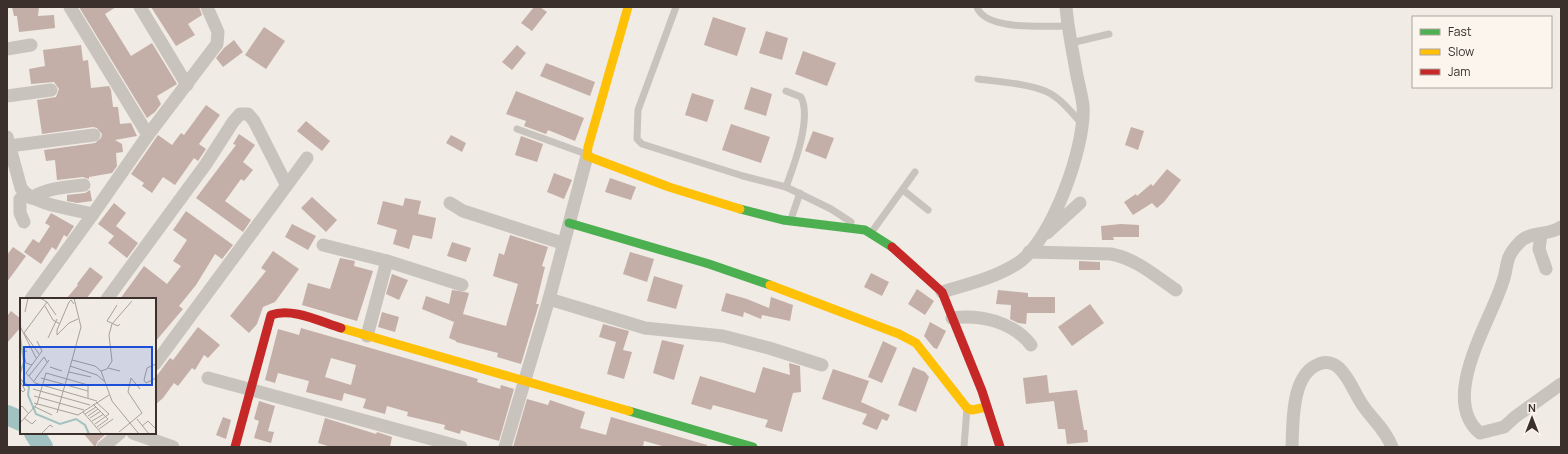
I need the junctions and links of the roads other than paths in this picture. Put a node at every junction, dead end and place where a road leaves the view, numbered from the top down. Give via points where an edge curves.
1 (70, 7) edge
2 (140, 7) edge
3 (207, 7) edge
4 (628, 7) edge
5 (676, 7) edge
6 (977, 7) edge
7 (1066, 7) edge
8 (1068, 26) junction
9 (1109, 34) dead end
10 (1071, 43) junction
11 (31, 45) dead end
12 (7, 49) edge
13 (978, 79) dead end
14 (187, 85) junction
15 (51, 90) dead end
16 (786, 91) dead end
17 (7, 96) edge
18 (1082, 125) junction
19 (517, 129) dead end
20 (94, 135) dead end
21 (148, 135) junction
22 (8, 142) edge
23 (587, 155) junction
24 (307, 158) dead end
25 (915, 172) dead end
26 (286, 184) junction
27 (84, 185) dead end
28 (786, 187) junction
29 (902, 190) junction
30 (800, 193) junction
31 (28, 196) junction
32 (450, 203) dead end
33 (1080, 204) dead end
34 (928, 210) dead end
35 (93, 214) junction
36 (790, 221) junction
37 (24, 222) dead end
38 (568, 223) junction
39 (1561, 227) edge
40 (868, 232) junction
41 (1541, 235) junction
42 (1040, 239) junction
43 (562, 243) junction
44 (323, 245) dead end
45 (1029, 252) junction
46 (387, 261) junction
47 (1546, 269) dead end
48 (462, 285) dead end
49 (1176, 290) dead end
50 (942, 292) junction
51 (32, 298) edge
52 (108, 298) edge
53 (549, 298) junction
54 (952, 318) junction
55 (367, 336) junction
56 (1032, 345) dead end
57 (156, 363) edge
58 (822, 365) dead end
59 (208, 378) dead end
60 (525, 381) junction
61 (1561, 384) edge
62 (250, 389) junction
63 (987, 407) junction
64 (967, 408) junction
65 (119, 434) edge
66 (136, 434) edge
67 (103, 447) edge
68 (173, 447) edge
69 (235, 447) edge
70 (461, 447) edge
71 (505, 447) edge
72 (753, 447) edge
73 (964, 447) edge
74 (1000, 447) edge
75 (1292, 447) edge
76 (1392, 447) edge

1 - 21 street
2 - 14 street
3 - 14 street via 218,32 217,44
4 - 23 street
5 - 28 lane via 638,110 637,139 642,144 688,160
6 - 8 lane via 984,16 996,22
7 - 8 street
8 - 10 street
9 - 10 lane
10 - 18 street via 1083,106
11 - 12 street
13 - 18 lane via 1017,84 1046,92 1066,106
14 - 21 street
15 - 17 street
16 - 28 lane via 801,97 805,105 801,141
18 - 42 street via 1074,166
19 - 23 lane
20 - 22 street
21 - 35 street
22 - 31 street via 21,188
23 - 36 street via 669,187
23 - 38 street
24 - 26 street
25 - 29 lane
26 - 52 street via 254,121 248,114 240,114
26 - 57 street
27 - 31 street via 52,189
28 - 30 lane
29 - 34 lane
29 - 40 lane
30 - 36 lane
30 - 40 lane
31 - 35 street via 37,201
31 - 37 street via 20,199 19,207
32 - 43 street via 463,211
33 - 42 street
35 - 51 street
36 - 40 street via 834,225
38 - 43 street
38 - 64 street via 709,264 899,334 916,342
39 - 41 street
40 - 50 street via 891,246
41 - 47 street via 1539,249
41 - 61 street via 1530,235 1510,252 1503,283 1468,370 1465,402 1474,428 1480,433 1490,432 1504,427
42 - 45 street
43 - 53 street
44 - 46 street
45 - 49 street via 1123,256 1137,262
45 - 50 street via 1020,262 995,276
46 - 48 street
46 - 55 street
50 - 54 street
53 - 58 street via 645,328 723,336
53 - 60 street
54 - 56 street via 969,316 993,320 1023,334
54 - 63 street
55 - 60 street
55 - 62 street via 294,314 275,312 269,320
59 - 62 street
60 - 71 street
60 - 72 street
62 - 69 street
62 - 70 street
63 - 64 street via 972,410
63 - 74 street
64 - 73 lane
65 - 67 street
66 - 68 street
75 - 76 street via 1295,397 1310,369 1318,364 1328,363 1340,369

